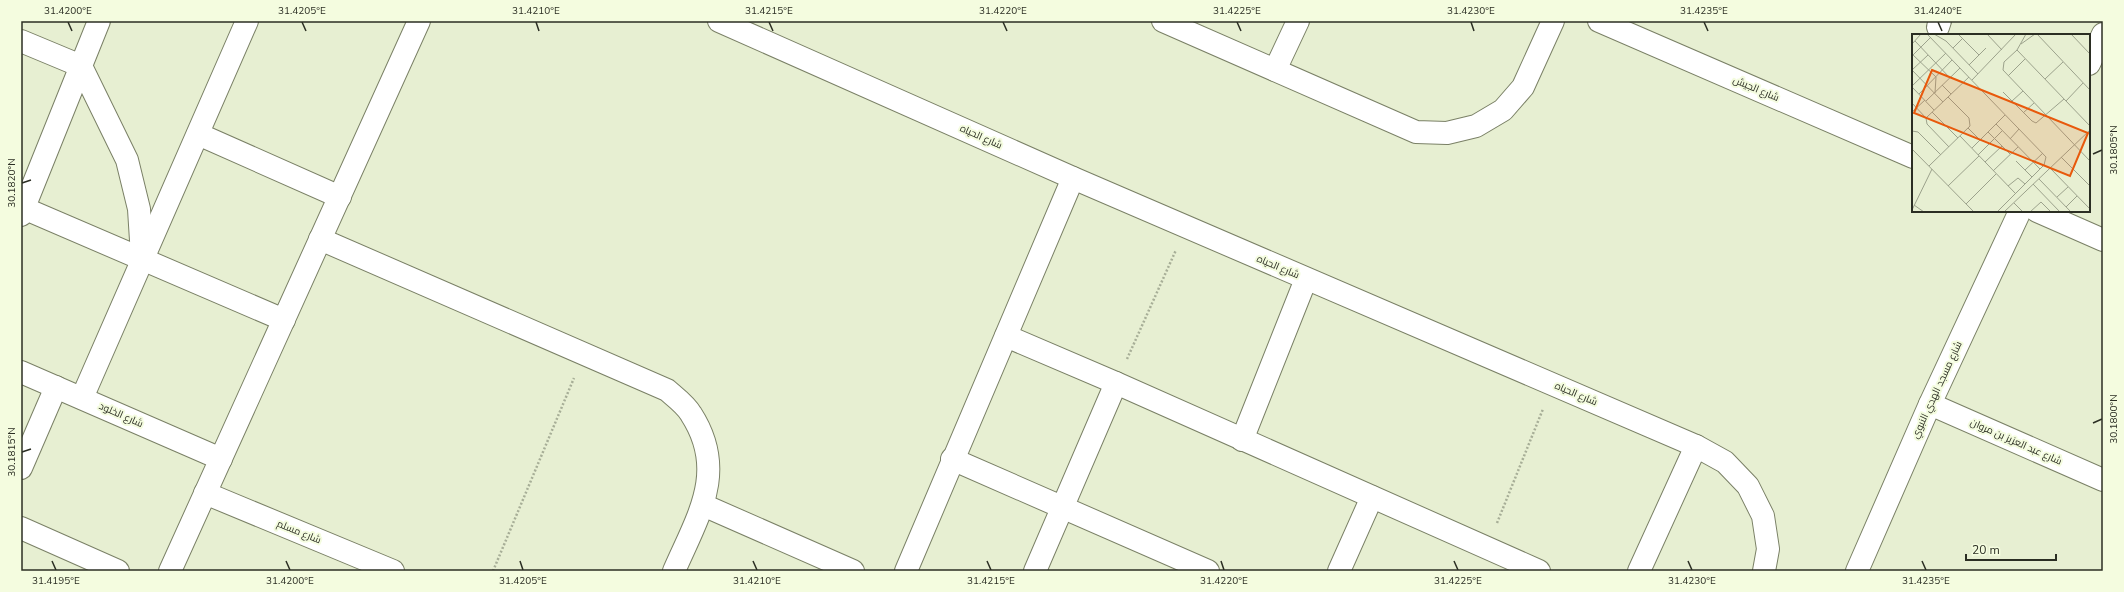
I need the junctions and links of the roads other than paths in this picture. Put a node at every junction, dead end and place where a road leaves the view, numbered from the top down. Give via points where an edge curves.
1 (99, 21) edge
2 (246, 21) edge
3 (419, 21) edge
4 (719, 21) edge
5 (1163, 21) edge
6 (1298, 21) edge
7 (1553, 21) edge
8 (1600, 21) edge
9 (2103, 34) edge
10 (21, 42) edge
11 (2090, 62) edge
12 (81, 66) junction
13 (1275, 70) junction
14 (198, 134) junction
15 (1912, 157) edge
16 (1073, 178) junction
17 (340, 196) junction
18 (22, 210) edge
19 (2020, 212) edge
20 (2039, 212) edge
21 (320, 239) junction
22 (2103, 240) edge
23 (142, 259) junction
24 (1306, 279) junction
25 (284, 320) junction
26 (1006, 336) junction
27 (21, 372) edge
28 (1116, 383) junction
29 (56, 387) junction
30 (82, 398) junction
31 (1930, 404) junction
32 (1242, 440) junction
33 (1696, 446) junction
34 (952, 458) junction
35 (221, 459) junction
36 (21, 468) edge
37 (2103, 480) edge
38 (205, 493) junction
39 (1372, 497) junction
40 (703, 506) junction
41 (1062, 507) junction
42 (21, 528) edge
43 (1177, 565) edge
44 (118, 571) edge
45 (170, 571) edge
46 (393, 571) edge
47 (674, 571) edge
48 (853, 571) edge
49 (906, 571) edge
50 (1035, 571) edge
51 (1208, 571) edge
52 (1339, 571) edge
53 (1539, 571) edge
54 (1639, 571) edge
55 (1764, 571) edge
56 (1857, 571) edge

1 - 12 street
2 - 14 street
3 - 17 street
4 - 16 street, شارع الحياه
5 - 13 street
6 - 13 street
7 - 13 street via 1523,87 1503,110 1476,126 1447,133 1416,132
8 - 15 street, شارع الجيش
9 - 11 street
10 - 12 street
12 - 18 street
12 - 23 street via 127,160 139,209
14 - 17 street
14 - 23 street
16 - 24 street, شارع الحياه
16 - 26 street
17 - 21 street
18 - 23 street
19 - 31 street, شارع مسجد الهدي النبوي
20 - 22 street
21 - 25 street
21 - 40 street via 667,390 691,412 705,442 710,474
23 - 25 street
23 - 30 street
24 - 32 street
24 - 33 street, شارع الحياه
25 - 35 street
26 - 28 street
26 - 34 street
27 - 29 street, شارع الخلود
28 - 32 street
28 - 41 street
29 - 30 street, شارع الخلود
29 - 36 street
30 - 35 street, شارع الخلود
31 - 37 street, شارع عبد العزيز بن مروان
31 - 56 street, شارع مسجد الهدي النبوي
32 - 39 street
33 - 54 street
33 - 55 street, شارع الحياه via 1725,462 1748,486 1763,516 1768,549
34 - 41 street
34 - 49 street
35 - 38 street
38 - 45 street
38 - 46 street, شارع مسلم
39 - 52 street
39 - 53 street
40 - 47 street
40 - 48 street
41 - 43 street
41 - 50 street
42 - 44 street
43 - 51 street

